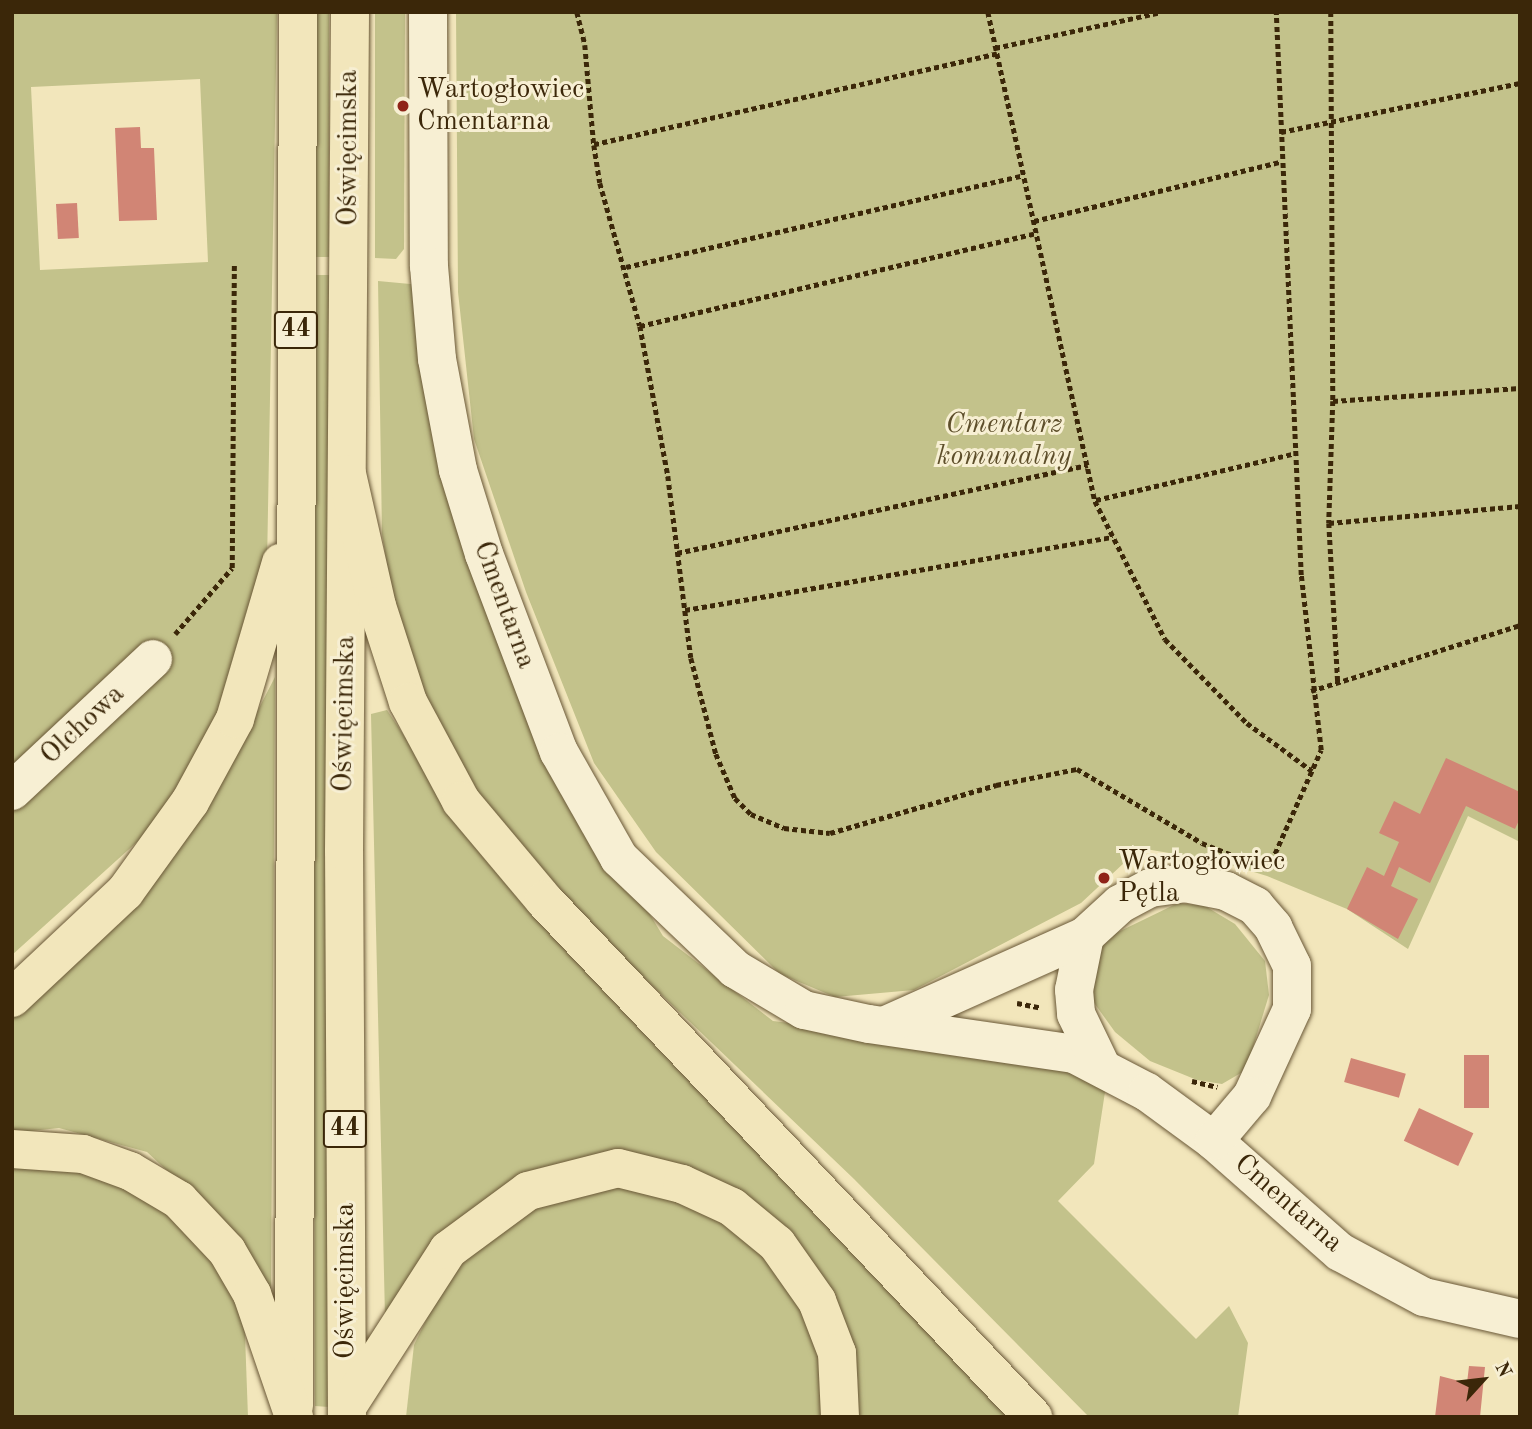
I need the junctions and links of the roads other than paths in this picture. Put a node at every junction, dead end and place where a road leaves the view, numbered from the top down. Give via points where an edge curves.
1 (298, 12) edge
2 (350, 12) edge
3 (428, 12) edge
4 (347, 474) junction
5 (297, 489) junction
6 (153, 659) road end
7 (12, 791) edge
8 (1085, 936) junction
9 (12, 998) edge
10 (886, 1025) junction
11 (1101, 1066) junction
12 (1214, 1141) junction
13 (12, 1149) edge
14 (1520, 1319) edge
15 (294, 1411) edge
16 (347, 1412) edge
17 (840, 1417) edge
18 (1033, 1417) edge

1 - 5 main road, Oświęcimska / 44
2 - 4 main road, Oświęcimska / 44
3 - 10 street, Cmentarna via 428,239 437,359 457,470 559,752 619,858 735,969 804,1010
4 - 16 main road, Oświęcimska / 44
4 - 18 main road via 377,606 408,702 461,801 544,900
5 - 9 main road via 273,602 235,719 190,802 125,892
5 - 15 main road, Oświęcimska / 44
6 - 7 street, Olchowa
8 - 10 street, Cmentarna
8 - 11 street via 1074,990 1076,1014
8 - 12 street, Cmentarna via 1150,888 1185,883 1226,891 1255,906 1273,927 1292,966 1292,1009 1252,1096
10 - 11 street, Cmentarna via 1046,1047
11 - 12 street, Cmentarna via 1147,1092
12 - 14 street, Cmentarna via 1340,1252 1424,1297
13 - 15 main road via 83,1154 130,1171 179,1200 227,1251 252,1294
16 - 17 main road via 448,1250 528,1191 618,1168 682,1184 732,1208 777,1244 817,1301 837,1353

